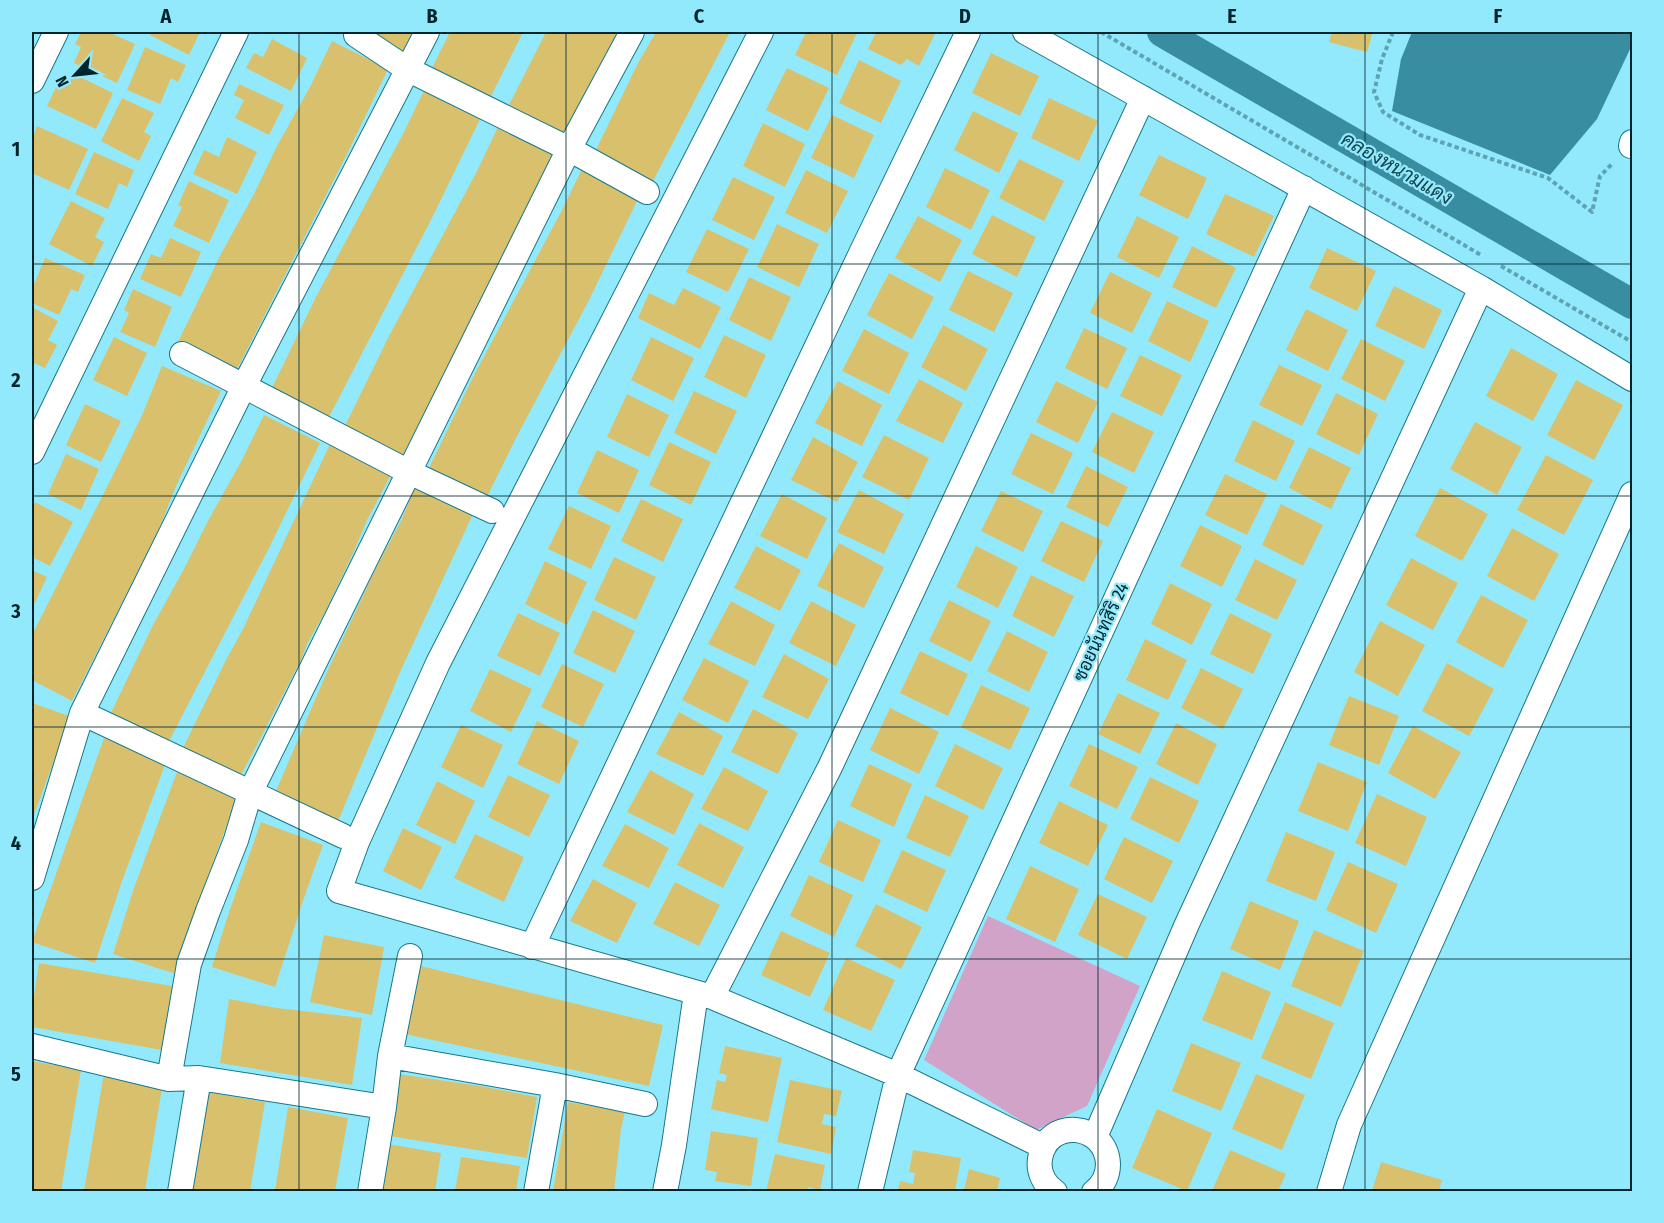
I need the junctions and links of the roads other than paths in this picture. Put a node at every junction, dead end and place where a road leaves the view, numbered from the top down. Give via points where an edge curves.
1 (56, 32) edge
2 (236, 32) edge
3 (427, 32) edge
4 (632, 32) edge
5 (761, 32) edge
6 (968, 32) edge
7 (1025, 32) edge
8 (356, 35) dead end
9 (407, 69) junction
10 (32, 81) edge
11 (1143, 98) junction
12 (568, 149) junction
13 (1304, 188) junction
14 (647, 192) dead end
15 (1481, 288) junction
16 (182, 354) dead end
17 (1632, 379) edge
18 (244, 386) junction
19 (32, 452) edge
20 (409, 472) junction
21 (1632, 494) edge
22 (492, 511) dead end
23 (82, 713) junction
24 (250, 793) junction
25 (343, 836) dead end
26 (32, 878) edge
27 (532, 947) junction
28 (410, 956) dead end
29 (704, 995) junction
30 (32, 1046) edge
31 (390, 1056) junction
32 (898, 1075) junction
33 (199, 1078) junction
34 (169, 1079) junction
35 (555, 1085) junction
36 (645, 1104) dead end
37 (384, 1107) junction
38 (1095, 1137) junction
39 (1044, 1147) junction
40 (1102, 1189) edge
41 (180, 1191) edge
42 (370, 1191) edge
43 (536, 1191) edge
44 (665, 1191) edge
45 (870, 1191) edge
46 (1055, 1191) edge
47 (1329, 1191) edge

1 - 10 street
2 - 19 street
3 - 9 street
4 - 12 street
5 - 27 street via 438,663 357,842 339,891
6 - 27 street
7 - 11 street
8 - 9 street
9 - 12 street
9 - 18 street
11 - 13 street
11 - 29 street via 830,767
12 - 14 street
12 - 20 street
13 - 15 street
13 - 32 street, ซอยนันทสิริ 24
15 - 17 street
15 - 38 street via 1186,924
16 - 18 street
18 - 20 street
18 - 23 street
20 - 22 street
20 - 24 street
21 - 47 street via 1349,1125
23 - 24 street
23 - 26 street
24 - 25 street
24 - 34 street via 189,964
27 - 29 street
28 - 31 street
29 - 32 street
29 - 44 street
30 - 34 street
31 - 35 street
31 - 37 street
32 - 39 street
32 - 45 street, ซอยนันทสิริ 24
33 - 34 street
33 - 37 street
33 - 41 street
35 - 36 street
35 - 43 street
37 - 42 street
38 - 39 street via 1085,1131 1062,1131
38 - 40 street via 1108,1157
39 - 46 street via 1040,1167 1048,1187

